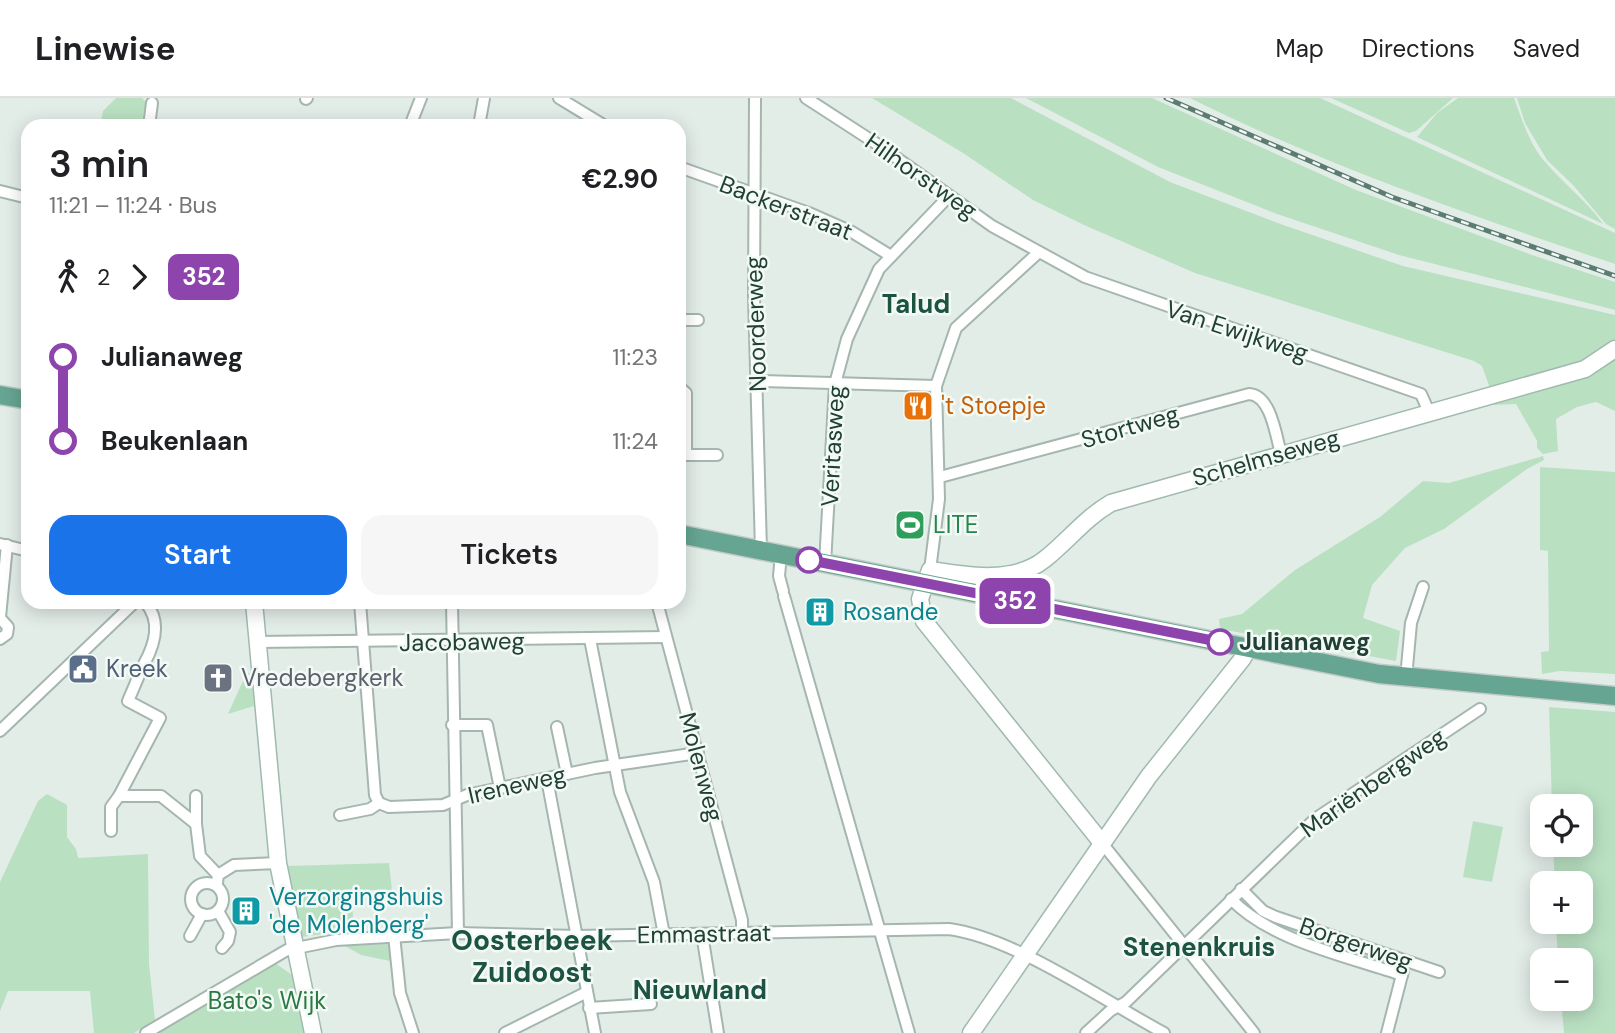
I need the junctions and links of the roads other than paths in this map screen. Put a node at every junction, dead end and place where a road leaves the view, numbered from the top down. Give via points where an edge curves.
1 (421, 98) edge
2 (484, 98) edge
3 (755, 98) edge
4 (806, 98) edge
5 (561, 99) edge
6 (154, 100) edge
7 (150, 119) edge
8 (413, 119) edge
9 (481, 119) edge
10 (594, 119) edge
11 (686, 170) edge
12 (0, 191) edge
13 (754, 194) junction
14 (21, 196) edge
15 (949, 197) junction
16 (1039, 252) junction
17 (891, 256) junction
18 (686, 320) edge
19 (698, 320) dead end
20 (1615, 349) edge
21 (758, 381) junction
22 (835, 384) junction
23 (936, 386) junction
24 (0, 395) edge
25 (21, 399) edge
26 (1429, 412) junction
27 (1281, 454) junction
28 (686, 455) edge
29 (717, 455) dead end
30 (940, 477) junction
31 (686, 535) edge
32 (4, 544) edge
33 (21, 549) edge
34 (761, 550) junction
35 (782, 554) junction
36 (825, 564) junction
37 (927, 577) junction
38 (1423, 587) dead end
39 (128, 609) edge
40 (150, 609) edge
41 (254, 609) edge
42 (361, 609) edge
43 (452, 609) edge
44 (659, 609) edge
45 (0, 618) edge
46 (666, 637) junction
47 (0, 639) edge
48 (590, 639) junction
49 (257, 642) junction
50 (452, 642) junction
51 (364, 643) junction
52 (1248, 648) junction
53 (1406, 678) junction
54 (1615, 688) edge
55 (1549, 690) junction
56 (1615, 696) edge
57 (1480, 709) dead end
58 (452, 725) junction
59 (557, 727) dead end
60 (0, 731) edge
61 (698, 753) junction
62 (614, 764) junction
63 (566, 774) junction
64 (547, 779) junction
65 (499, 788) junction
66 (119, 796) junction
67 (196, 796) dead end
68 (455, 800) junction
69 (379, 803) junction
70 (340, 815) dead end
71 (196, 824) junction
72 (111, 831) dead end
73 (1102, 843) junction
74 (278, 863) junction
75 (217, 881) junction
76 (1241, 889) junction
77 (1231, 899) junction
78 (218, 911) junction
79 (202, 915) junction
80 (880, 930) junction
81 (458, 933) junction
82 (742, 933) junction
83 (702, 934) junction
84 (394, 935) junction
85 (664, 935) junction
86 (190, 936) dead end
87 (577, 936) junction
88 (1184, 945) junction
89 (222, 948) dead end
90 (295, 949) junction
91 (1025, 956) junction
92 (1405, 962) junction
93 (1439, 972) dead end
94 (1402, 975) junction
95 (585, 993) junction
96 (650, 1004) dead end
97 (589, 1008) junction
98 (1117, 1008) junction
99 (146, 1033) edge
100 (313, 1033) edge
101 (413, 1033) edge
102 (505, 1033) edge
103 (595, 1033) edge
104 (718, 1033) edge
105 (909, 1033) edge
106 (971, 1033) edge
107 (1086, 1033) edge
108 (1164, 1033) edge
109 (1254, 1033) edge
110 (1387, 1033) edge

1 - 8 street
2 - 9 street
3 - 13 street, Noorderweg
4 - 15 street, Hilhorstweg
5 - 10 street
6 - 7 street
11 - 13 street, Backerstraat
12 - 14 street
13 - 17 street, Backerstraat via 841,227
13 - 21 street, Noorderweg
15 - 16 street, Hilhorstweg
15 - 17 street, Veritasweg
16 - 23 street via 956,328
16 - 26 street, Van Ewijkweg via 1118,291 1420,394
17 - 22 street, Veritasweg via 872,280 847,339
18 - 19 street
20 - 26 street, Schelmseweg via 1585,369
21 - 22 street
21 - 34 street, Noorderweg
22 - 23 street
22 - 36 street, Veritasweg
23 - 30 street
24 - 25 main road
26 - 27 street, Schelmseweg
27 - 30 street, Stortweg via 1265,403 1249,394
27 - 37 street, Schelmseweg via 1111,503 1027,571
28 - 29 street
30 - 37 street
31 - 34 main road
32 - 33 street
32 - 45 street
34 - 35 main road
35 - 36 main road
35 - 80 street via 779,576
36 - 37 main road
37 - 52 main road
37 - 73 street via 919,605 924,621
38 - 53 street via 1411,623
39 - 60 street
40 - 66 street via 156,632 154,646 128,701 160,718
41 - 49 street
42 - 51 street
43 - 50 street
44 - 46 street, Molenweg
45 - 47 street via 8,627
46 - 48 street, Jacobaweg
46 - 61 street, Molenweg
48 - 50 street, Jacobaweg
48 - 62 street
49 - 51 street, Jacobaweg
49 - 74 street
50 - 51 street, Jacobaweg
50 - 58 street
51 - 69 street
52 - 53 main road
52 - 73 street
53 - 55 main road
54 - 55 main road
55 - 56 main road
57 - 76 street, Mariënbergweg via 1315,818
58 - 65 street via 487,725
58 - 68 street
59 - 63 street
61 - 62 street, Ireneweg
61 - 82 street, Molenweg
62 - 63 street, Ireneweg
62 - 85 street via 654,882
63 - 64 street, Ireneweg
64 - 65 street, Ireneweg
64 - 87 street
65 - 68 street, Ireneweg
66 - 71 street via 161,796
66 - 72 street via 111,807
67 - 71 street
68 - 69 street, Ireneweg via 435,806 388,807
68 - 81 street
69 - 70 street, Ireneweg
71 - 75 street via 200,856
73 - 88 street
73 - 91 street
74 - 75 street via 234,865
74 - 90 street
75 - 78 street via 224,898
75 - 79 street via 193,891 191,902
76 - 77 street, Mariënbergweg
76 - 92 street, Borgerweg via 1276,917
77 - 88 street, Mariënbergweg
77 - 94 street, Borgerweg via 1247,916 1271,929
78 - 79 street
78 - 89 street via 230,932
79 - 86 street
80 - 82 street, Emmastraat
80 - 91 street, Emmastraat via 964,931
80 - 105 street
81 - 84 street, Emmastraat
81 - 87 street, Emmastraat
82 - 83 street, Emmastraat
83 - 85 street, Emmastraat
83 - 104 street
84 - 90 street, Emmastraat
84 - 101 street via 400,993
85 - 87 street, Emmastraat
87 - 95 street
88 - 98 street, Mariënbergweg
88 - 109 street
90 - 99 street, Emmastraat
90 - 100 street
91 - 98 street, Emmastraat
91 - 106 street
92 - 93 street, Borgerweg
92 - 94 street
94 - 110 street
95 - 97 street
95 - 102 street
96 - 97 street
97 - 103 street
98 - 107 street, Mariënbergweg
98 - 108 street, Emmastraat

